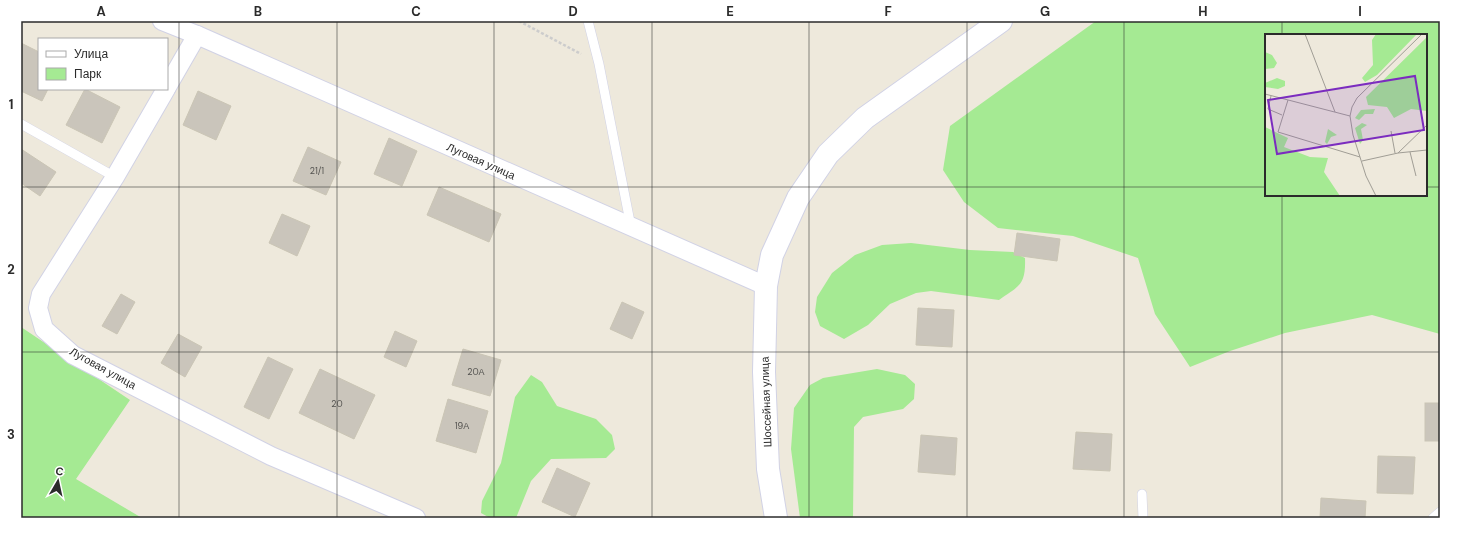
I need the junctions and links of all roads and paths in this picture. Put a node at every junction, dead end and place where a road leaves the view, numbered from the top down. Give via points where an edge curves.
1 (162, 21) edge
2 (519, 21) edge
3 (588, 21) edge
4 (1001, 21) edge
5 (197, 35) junction
6 (599, 64) junction
7 (168, 85) edge
8 (165, 90) edge
9 (21, 124) edge
10 (115, 177) junction
11 (631, 227) junction
12 (766, 286) junction
13 (1142, 494) dead end
14 (1440, 512) edge
15 (416, 518) edge
16 (776, 518) edge
17 (1143, 518) edge
18 (1433, 518) edge

1 - 5 street, Луговая улица
2 - 6 path
3 - 6 lane
4 - 12 street, Шоссейная улица via 865,118 828,154 798,198 772,255
5 - 7 street, Луговая улица
5 - 11 street, Луговая улица
6 - 11 lane
8 - 10 street, Луговая улица
9 - 10 lane
10 - 15 street, Луговая улица via 41,294 38,308 44,329 73,354 271,456
11 - 12 street, Луговая улица
12 - 16 street, Шоссейная улица via 764,380 768,469
13 - 17 lane
14 - 18 lane

